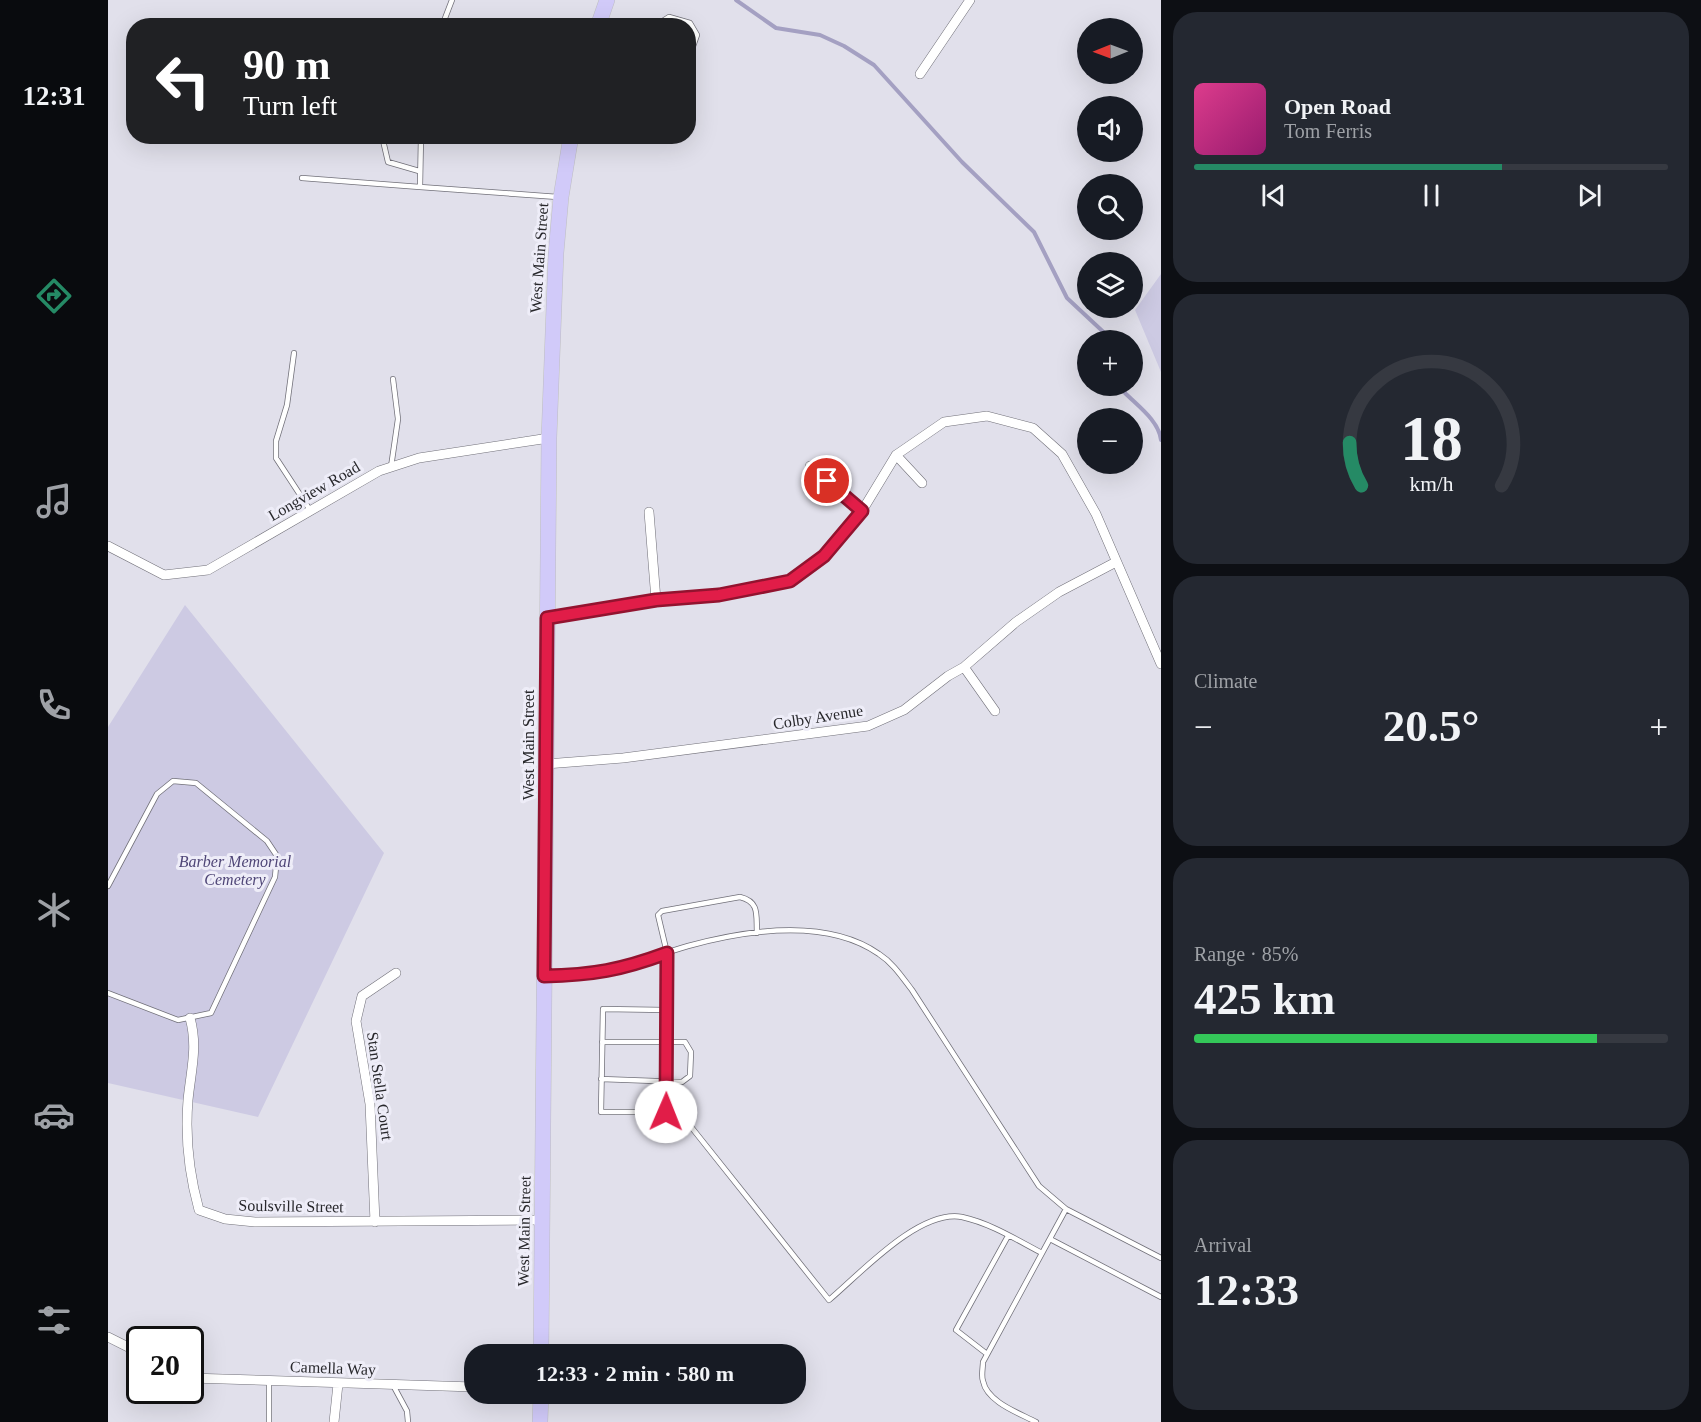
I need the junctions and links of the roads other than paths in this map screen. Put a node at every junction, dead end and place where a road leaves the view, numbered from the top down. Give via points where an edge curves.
1 (452, 0) edge
2 (607, 0) edge
3 (970, 0) edge
4 (445, 18) edge
5 (601, 18) edge
6 (920, 74) dead end
7 (384, 144) edge
8 (421, 144) edge
9 (570, 144) edge
10 (419, 171) junction
11 (302, 178) dead end
12 (420, 187) junction
13 (561, 197) junction
14 (294, 353) dead end
15 (393, 379) dead end
16 (549, 438) junction
17 (896, 454) junction
18 (810, 466) dead end
19 (391, 467) junction
20 (922, 483) dead end
21 (310, 510) junction
22 (862, 511) junction
23 (650, 512) dead end
24 (108, 546) edge
25 (1116, 562) junction
26 (656, 600) junction
27 (547, 618) junction
28 (1161, 664) edge
29 (964, 667) junction
30 (995, 711) dead end
31 (546, 764) junction
32 (108, 885) edge
33 (757, 933) junction
34 (667, 953) junction
35 (396, 973) dead end
36 (544, 976) junction
37 (108, 993) edge
38 (666, 1010) junction
39 (190, 1018) junction
40 (602, 1042) junction
41 (666, 1042) junction
42 (601, 1079) junction
43 (666, 1082) junction
44 (666, 1112) junction
45 (1066, 1209) junction
46 (543, 1220) junction
47 (375, 1222) junction
48 (1008, 1236) junction
49 (1050, 1239) junction
50 (1042, 1253) junction
51 (1161, 1258) edge
52 (1161, 1297) edge
53 (108, 1337) edge
54 (541, 1344) edge
55 (126, 1346) edge
56 (987, 1354) junction
57 (204, 1379) edge
58 (269, 1381) junction
59 (338, 1384) junction
60 (393, 1385) junction
61 (464, 1387) edge
62 (541, 1404) edge
63 (269, 1422) edge
64 (334, 1422) edge
65 (408, 1422) edge
66 (540, 1422) edge
67 (1036, 1422) edge

1 - 4 lane
2 - 5 main road
3 - 6 street
7 - 10 lane via 388,162
8 - 10 lane
9 - 13 main road, West Main Street
10 - 12 lane
11 - 12 lane
12 - 13 lane
13 - 16 main road, West Main Street
14 - 21 lane via 276,458
15 - 19 lane via 398,419
16 - 19 street, Longview Road via 419,458
16 - 27 main road, West Main Street
17 - 20 street
17 - 22 street
17 - 25 street via 944,422 987,417 1033,428 1062,454 1096,514
18 - 22 street
19 - 21 street, Longview Road
21 - 24 street, Longview Road via 208,570 164,575
22 - 26 street via 824,556 790,581 719,595
23 - 26 street
25 - 28 street
25 - 29 street, Colby Avenue via 1059,592 1016,622
26 - 27 street
27 - 31 main road, West Main Street
29 - 30 street
29 - 31 street, Colby Avenue via 904,710 862,727
31 - 36 main road, West Main Street
32 - 39 lane via 157,794 173,781 196,783 267,840 277,856 275,877 211,1013
33 - 34 lane
33 - 34 lane via 756,906 740,897 662,911 657,915
33 - 45 lane via 831,934 869,947 895,967 1027,1171 1050,1198
34 - 36 lane via 599,974
34 - 38 lane
35 - 47 street, Stan Stella Court via 362,996 356,1021 370,1104
36 - 46 main road, West Main Street
37 - 39 lane via 178,1020
38 - 40 lane via 603,1009
38 - 41 lane
39 - 47 street, Soulsville Street via 195,1039 187,1140 199,1210 225,1219 255,1222
40 - 41 lane
40 - 42 lane
41 - 43 lane
41 - 43 lane via 685,1042 691,1052 690,1076 682,1082
42 - 43 lane
42 - 44 lane via 601,1112
43 - 44 lane
44 - 48 lane via 680,1115 688,1123 829,1300 905,1237 936,1219 961,1217
45 - 49 lane
45 - 51 lane
46 - 47 street, Soulsville Street
46 - 54 main road, West Main Street
48 - 50 lane
48 - 56 lane via 956,1330
49 - 50 lane
49 - 52 lane
50 - 56 lane
53 - 55 street
56 - 67 lane via 983,1381 989,1392 1000,1403
57 - 58 street, Camella Way
58 - 59 street, Camella Way
58 - 63 lane
59 - 60 street, Camella Way
59 - 64 street
60 - 61 street, Camella Way
60 - 65 lane via 407,1411
62 - 66 main road

